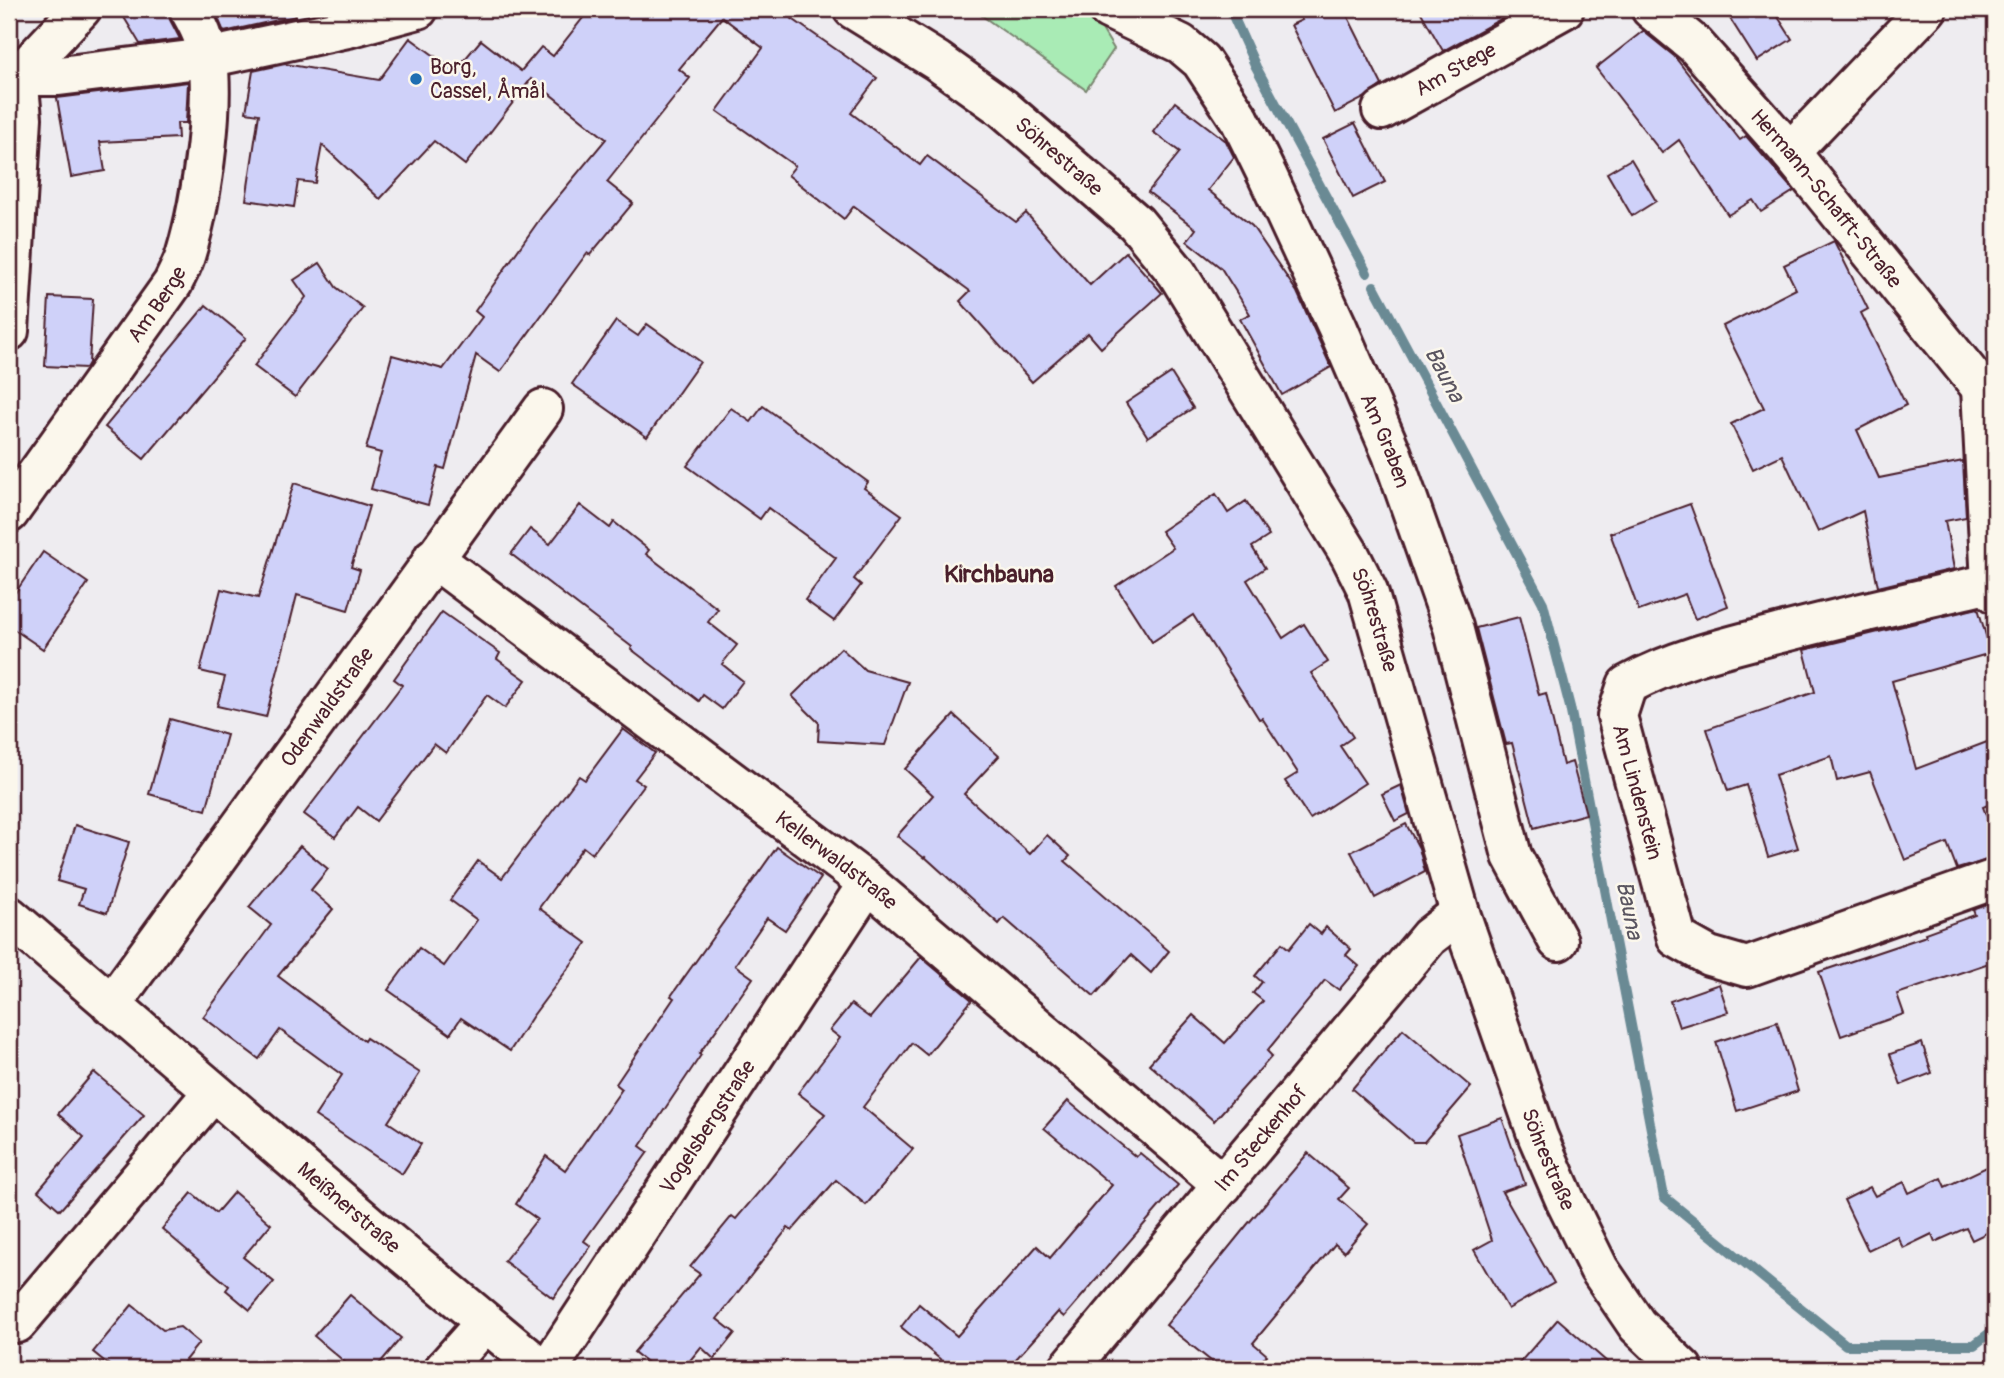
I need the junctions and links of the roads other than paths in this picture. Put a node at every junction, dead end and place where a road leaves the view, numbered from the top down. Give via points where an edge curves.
1 (80, 9) edge
2 (189, 9) edge
3 (418, 9) edge
4 (853, 9) edge
5 (1108, 9) edge
6 (1564, 9) edge
7 (1651, 9) edge
8 (1927, 9) edge
9 (207, 58) junction
10 (13, 81) edge
11 (1382, 110) dead end
12 (1790, 152) junction
13 (9, 331) edge
14 (1988, 392) edge
15 (543, 409) dead end
16 (9, 513) edge
17 (433, 558) junction
18 (1993, 588) edge
19 (1995, 878) edge
20 (869, 883) junction
21 (1460, 913) junction
22 (9, 916) edge
23 (1558, 942) dead end
24 (111, 1005) junction
25 (213, 1092) junction
26 (1223, 1185) junction
27 (17, 1323) dead end
28 (485, 1323) junction
29 (444, 1369) edge
30 (542, 1369) edge
31 (548, 1369) edge
32 (1068, 1369) edge
33 (1683, 1369) edge

1 - 10 street
2 - 9 street, Am Berge via 204,39
3 - 9 street
4 - 21 street, Söhrestraße via 1003,108 1136,223 1177,273 1350,555 1368,592
5 - 23 street, Am Graben via 1181,44 1201,61 1240,120 1267,175 1392,454 1452,627 1512,856
6 - 11 street, Am Stege
7 - 12 street, Hermann-Schafft-Straße via 1695,45
8 - 12 street
9 - 10 street
9 - 16 street, Am Berge via 209,128 185,256 173,283
10 - 13 street via 22,118
12 - 14 street, Hermann-Schafft-Straße
14 - 18 street
15 - 17 street, Odenwaldstraße
17 - 20 street, Kellerwaldstraße
17 - 24 street, Odenwaldstraße
18 - 19 street, Am Lindenstein via 1701,653 1627,685 1617,716 1677,938 1709,956 1747,967
20 - 26 street, Kellerwaldstraße
20 - 31 street, Vogelsbergstraße
21 - 26 street, Im Steckenhof via 1429,937
21 - 33 street, Söhrestraße via 1538,1136 1566,1202 1600,1269 1637,1325
22 - 24 street, Meißnerstraße
24 - 25 street, Meißnerstraße
25 - 27 street
25 - 28 street, Meißnerstraße
26 - 32 street, Im Steckenhof
28 - 29 street
28 - 30 street, Meißnerstraße

